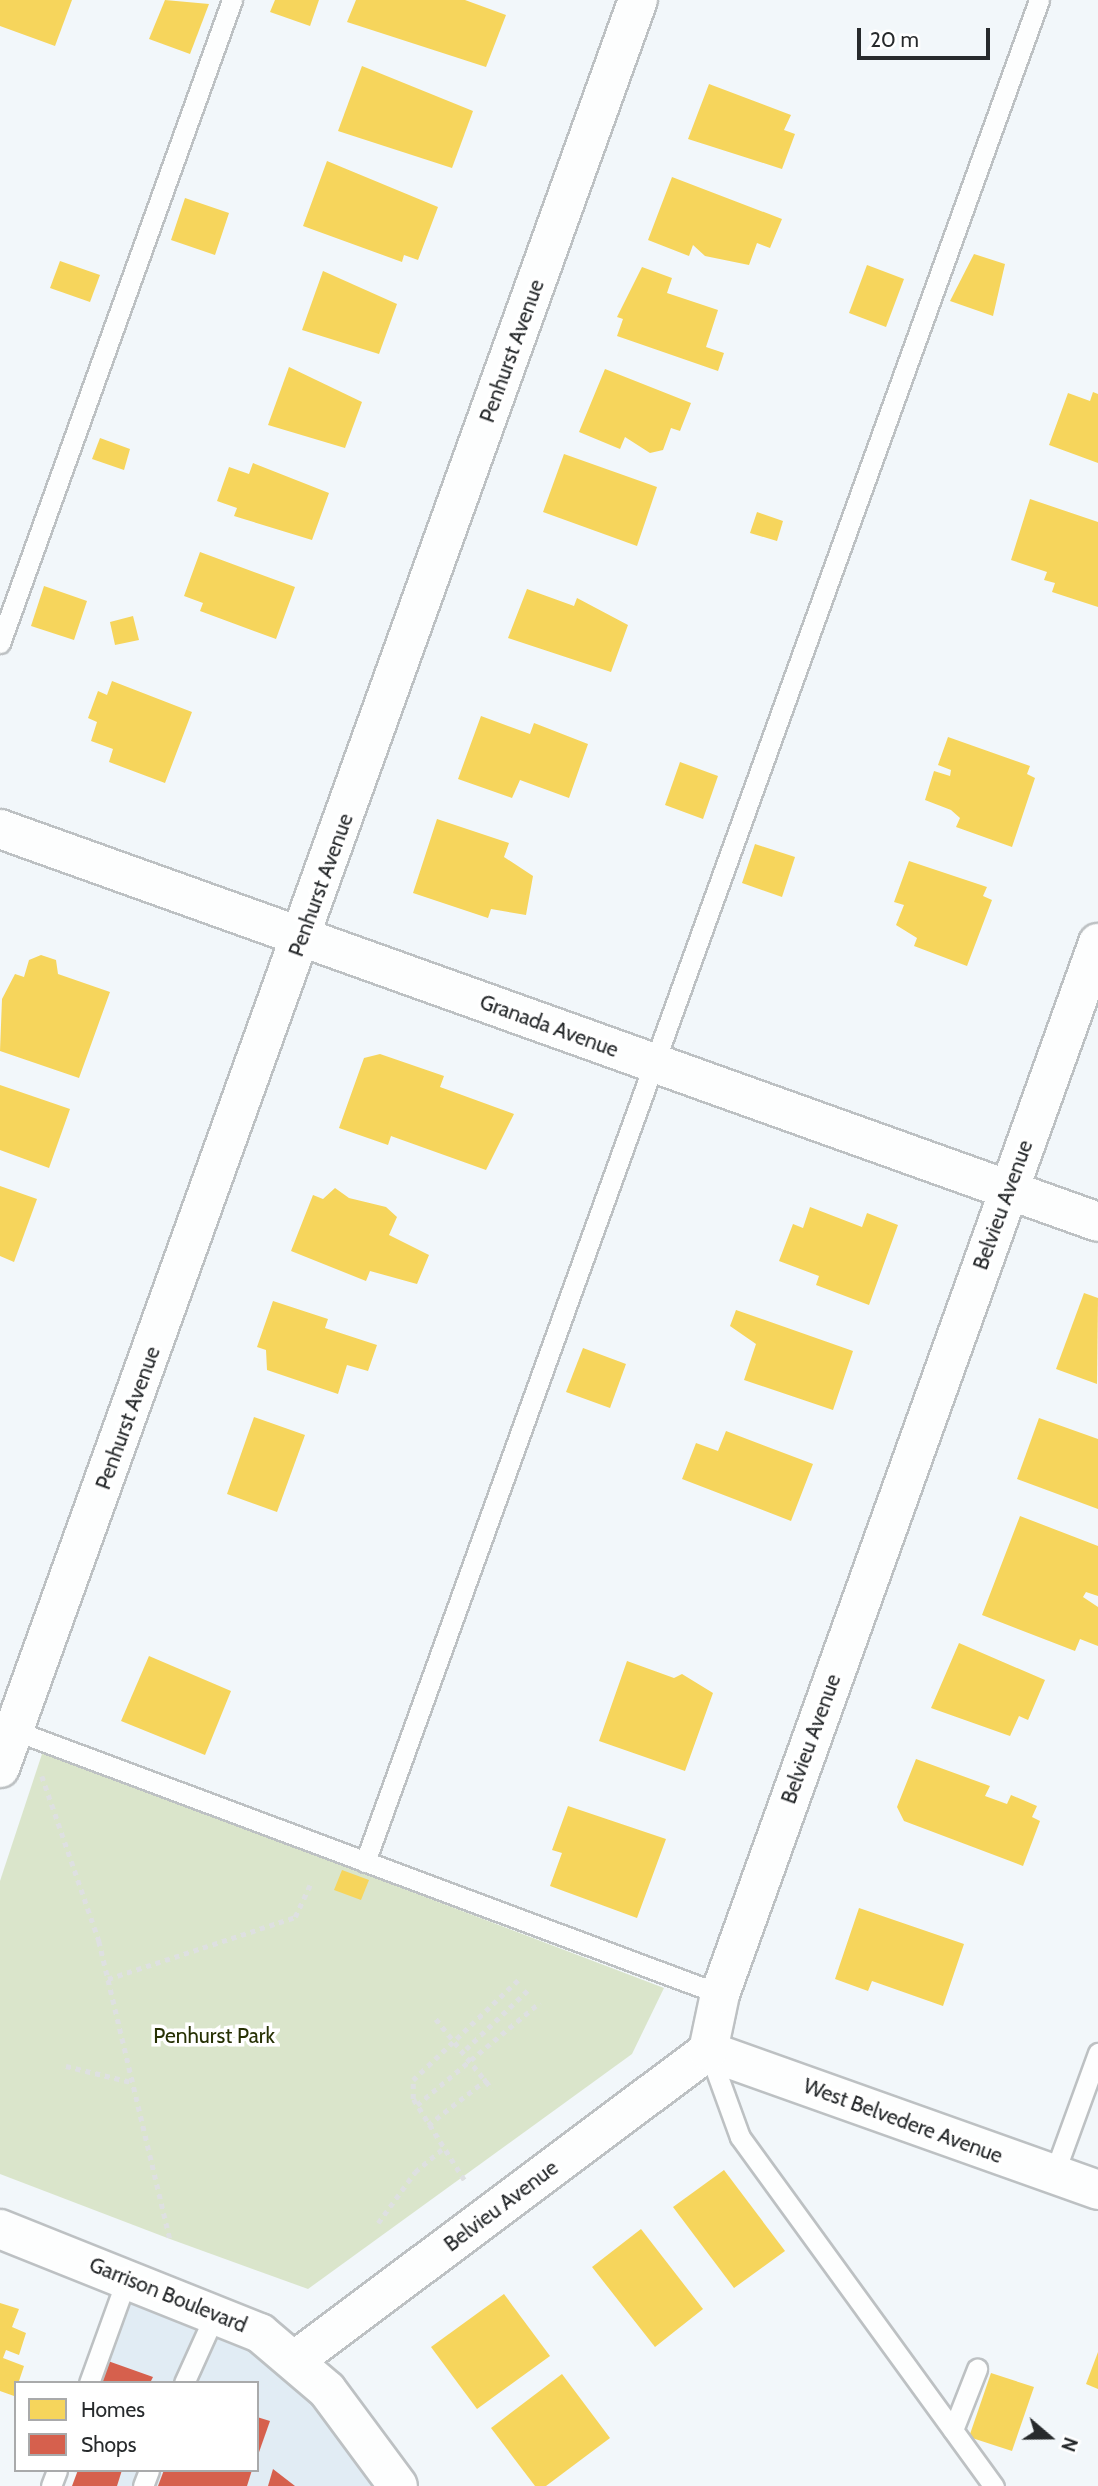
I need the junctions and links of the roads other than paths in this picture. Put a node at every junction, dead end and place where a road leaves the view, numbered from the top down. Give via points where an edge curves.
1 (232, 0) edge
2 (638, 0) edge
3 (1039, 0) edge
4 (0, 643) edge
5 (0, 829) edge
6 (303, 936) junction
7 (1098, 943) edge
8 (652, 1064) junction
9 (1009, 1189) junction
10 (1098, 1222) edge
11 (7, 1728) edge
12 (0, 1768) edge
13 (365, 1862) junction
14 (720, 1994) junction
15 (708, 2052) junction
16 (1098, 2053) edge
17 (1054, 2174) junction
18 (1098, 2190) edge
19 (0, 2230) edge
20 (127, 2278) junction
21 (216, 2310) junction
22 (294, 2361) junction
23 (977, 2369) dead end
24 (90, 2381) edge
25 (185, 2381) edge
26 (953, 2430) junction
27 (398, 2486) edge
28 (994, 2486) edge

1 - 4 lane
2 - 6 street, Penhurst Avenue
3 - 8 lane
5 - 6 street, Granada Avenue
6 - 8 street, Granada Avenue
6 - 11 street, Penhurst Avenue
7 - 9 street, Belvieu Avenue
8 - 9 street, Granada Avenue
8 - 13 lane
9 - 10 street, Granada Avenue
9 - 14 street, Belvieu Avenue
11 - 12 street, Penhurst Avenue
11 - 13 lane
13 - 14 lane
14 - 15 street, Belvieu Avenue
15 - 17 street, West Belvedere Avenue
15 - 22 street, Belvieu Avenue
15 - 26 lane via 740,2137
16 - 17 lane
17 - 18 street, West Belvedere Avenue
19 - 20 street, Garrison Boulevard
20 - 21 street, Garrison Boulevard
20 - 24 lane
21 - 22 street, Garrison Boulevard via 260,2333
21 - 25 lane
22 - 27 street, Garrison Boulevard via 327,2390
23 - 26 lane
26 - 28 lane

